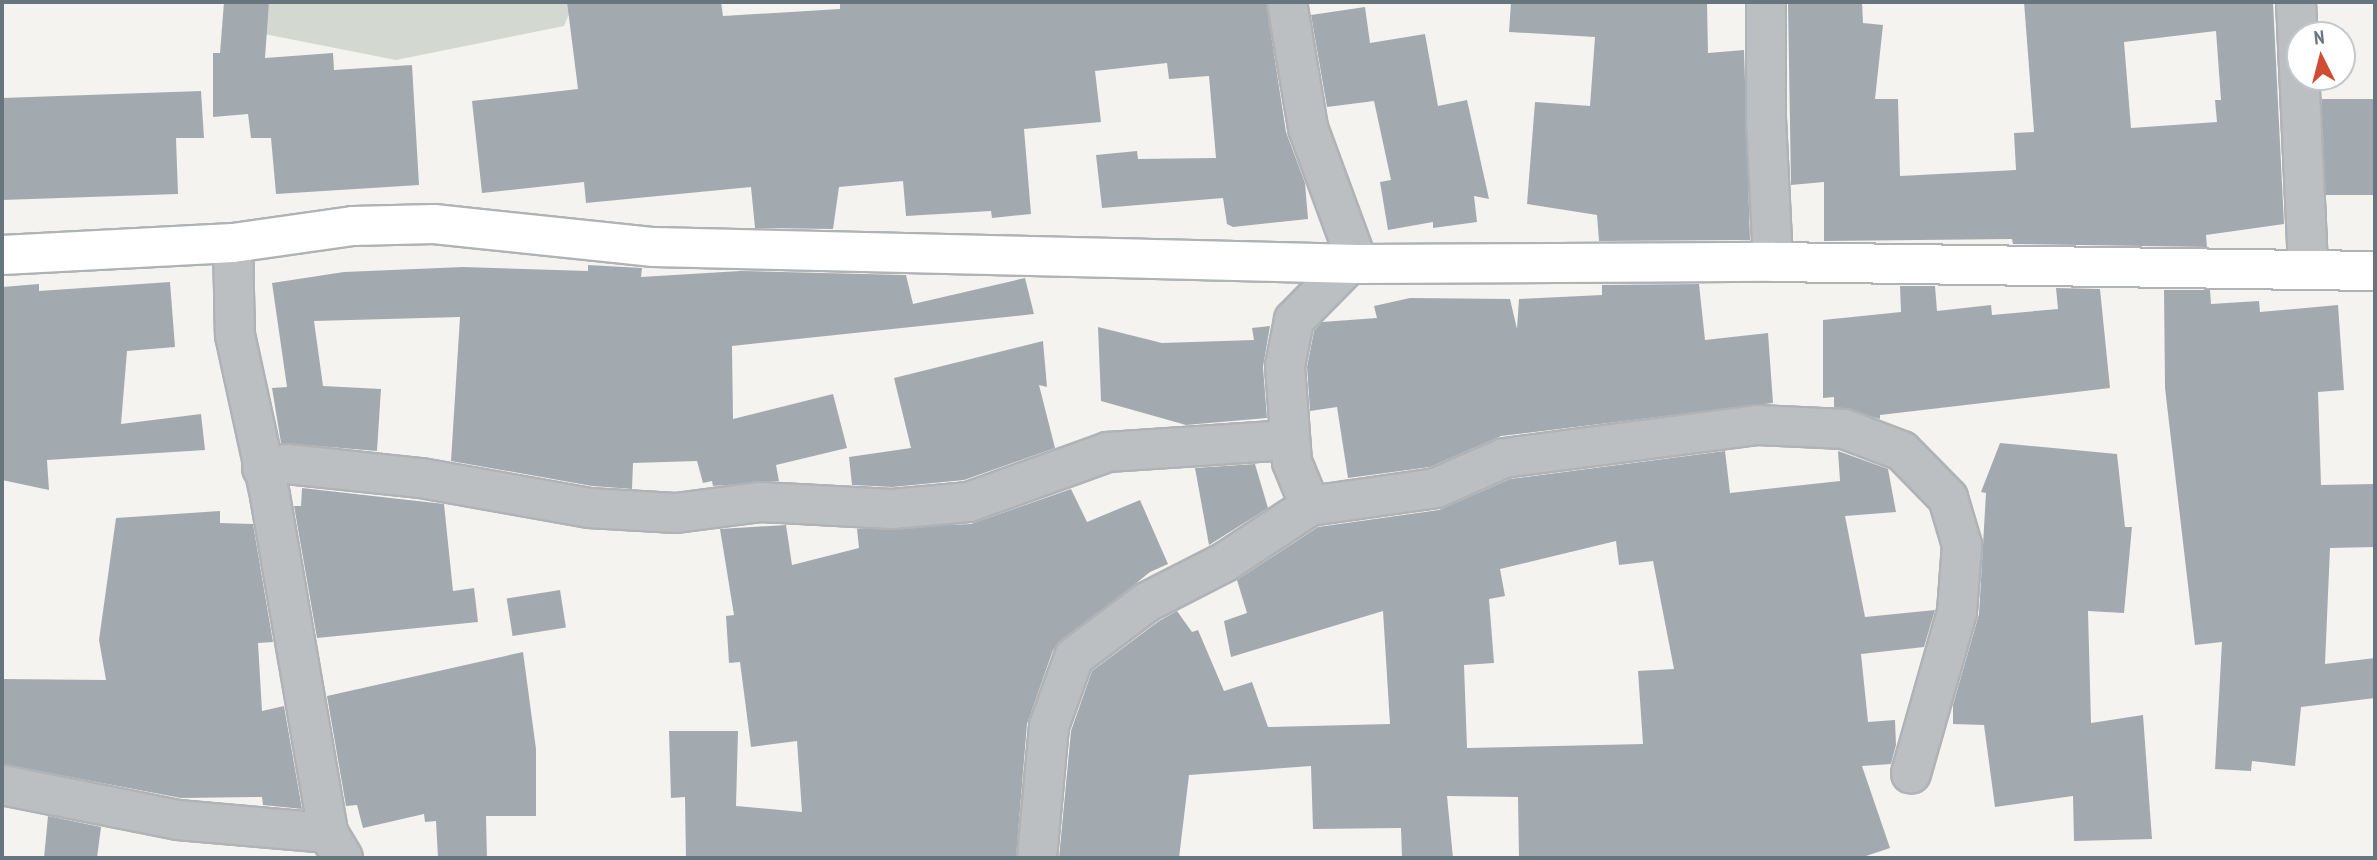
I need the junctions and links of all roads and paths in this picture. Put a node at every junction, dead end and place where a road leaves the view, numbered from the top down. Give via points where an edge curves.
1 (1287, 2) edge
2 (1766, 2) edge
3 (2296, 2) edge
4 (233, 243) junction
5 (2, 255) edge
6 (1773, 262) junction
7 (1354, 264) junction
8 (2308, 270) junction
9 (2375, 271) edge
10 (1290, 440) junction
11 (262, 468) junction
12 (1310, 506) junction
13 (1911, 774) dead end
14 (2, 785) edge
15 (336, 845) edge
16 (1037, 858) edge

1 - 7 street via 1308,128
2 - 6 street
3 - 8 street
4 - 5 main road
4 - 7 main road via 354,226 434,224 654,247
4 - 11 street via 234,335
6 - 7 main road
6 - 8 main road
7 - 10 street via 1294,320 1285,366
8 - 9 main road
10 - 11 street via 1108,452 969,502 892,509 761,502 676,513 589,508 421,478 287,464
10 - 12 street via 1292,462
11 - 15 street
12 - 13 street via 1436,488 1504,458 1758,425 1843,429 1902,452 1948,498 1962,545 1957,612
12 - 16 street via 1225,562 1147,602 1074,657 1049,726
14 - 15 street

